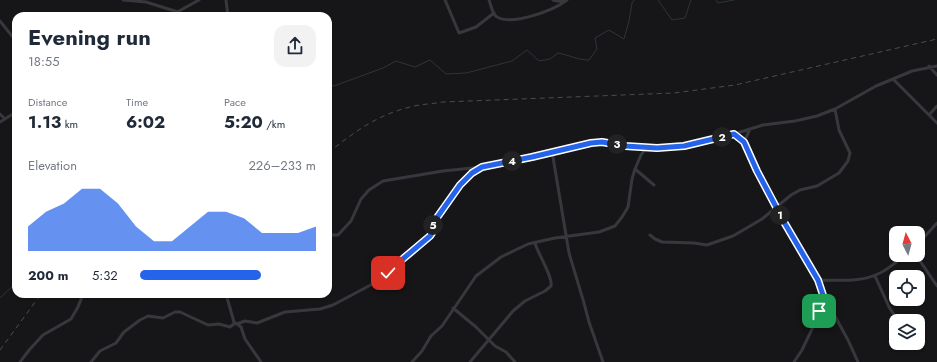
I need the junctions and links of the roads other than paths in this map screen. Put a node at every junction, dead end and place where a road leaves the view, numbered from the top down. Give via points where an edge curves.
1 (123, 0) edge
2 (199, 0) edge
3 (226, 0) edge
4 (445, 0) edge
5 (489, 0) edge
6 (553, 0) edge
7 (567, 0) edge
8 (178, 12) joint
9 (228, 12) edge
10 (494, 13) junction
11 (0, 21) edge
12 (12, 36) edge
13 (929, 66) junction
14 (937, 66) edge
15 (937, 75) edge
16 (893, 79) junction
17 (937, 106) edge
18 (835, 109) junction
19 (0, 114) edge
20 (12, 115) edge
21 (929, 115) junction
22 (5, 119) junction
23 (0, 122) edge
24 (937, 123) edge
25 (750, 129) junction
26 (734, 134) junction
27 (744, 142) junction
28 (646, 148) junction
29 (552, 151) junction
30 (482, 167) junction
31 (635, 169) junction
32 (654, 185) dead end
33 (776, 208) junction
34 (937, 223) edge
35 (332, 234) edge
36 (650, 235) dead end
37 (925, 236) edge
38 (566, 237) junction
39 (535, 243) junction
40 (895, 262) edge
41 (921, 262) edge
42 (875, 276) junction
43 (818, 280) junction
44 (937, 286) edge
45 (823, 295) junction
46 (81, 298) edge
47 (227, 298) edge
48 (453, 308) junction
49 (894, 314) edge
50 (236, 323) junction
51 (489, 339) junction
52 (20, 362) edge
53 (91, 362) edge
54 (261, 362) edge
55 (412, 362) edge
56 (470, 362) edge
57 (515, 362) edge
58 (603, 362) edge
59 (794, 362) edge
60 (858, 362) edge

1 - 8 street via 146,2
2 - 8 street
3 - 9 street
4 - 10 street via 459,33 476,27
5 - 10 street
6 - 7 street
7 - 10 street via 550,10 524,17 503,18
11 - 12 street
13 - 14 street
13 - 15 street
13 - 16 street
16 - 18 street
16 - 21 street
17 - 21 street
18 - 25 street via 809,118
18 - 33 street via 839,130 850,153 848,161 833,177 814,187 794,193
19 - 22 street
20 - 22 street
21 - 24 street
22 - 23 street
25 - 26 street
25 - 27 street
26 - 27 street
26 - 28 street via 684,146
27 - 33 street
28 - 29 street via 595,142
28 - 31 street
29 - 30 street
29 - 38 street
30 - 35 street via 443,170 383,181 361,199 351,221 343,230 336,236
30 - 50 street via 460,185 436,219 430,236 380,280 326,308 285,312 257,323
31 - 32 street
31 - 38 street via 628,206 615,226 599,232
33 - 36 street via 739,234 707,245 662,242
33 - 43 street
34 - 37 street
38 - 39 street
38 - 58 street via 588,322
39 - 48 street via 508,253 479,273
39 - 51 street via 551,278 551,286 512,311
40 - 42 street
41 - 44 street
42 - 43 street via 855,280
42 - 49 street
43 - 45 street
45 - 59 street via 811,332
45 - 60 street
46 - 52 street via 71,319 43,335
47 - 50 street
48 - 51 street
48 - 55 street via 442,326 431,336
50 - 53 street via 230,327 210,325 180,312 163,318 148,316 127,329 116,343 101,350
50 - 54 street
51 - 56 street
51 - 57 street

